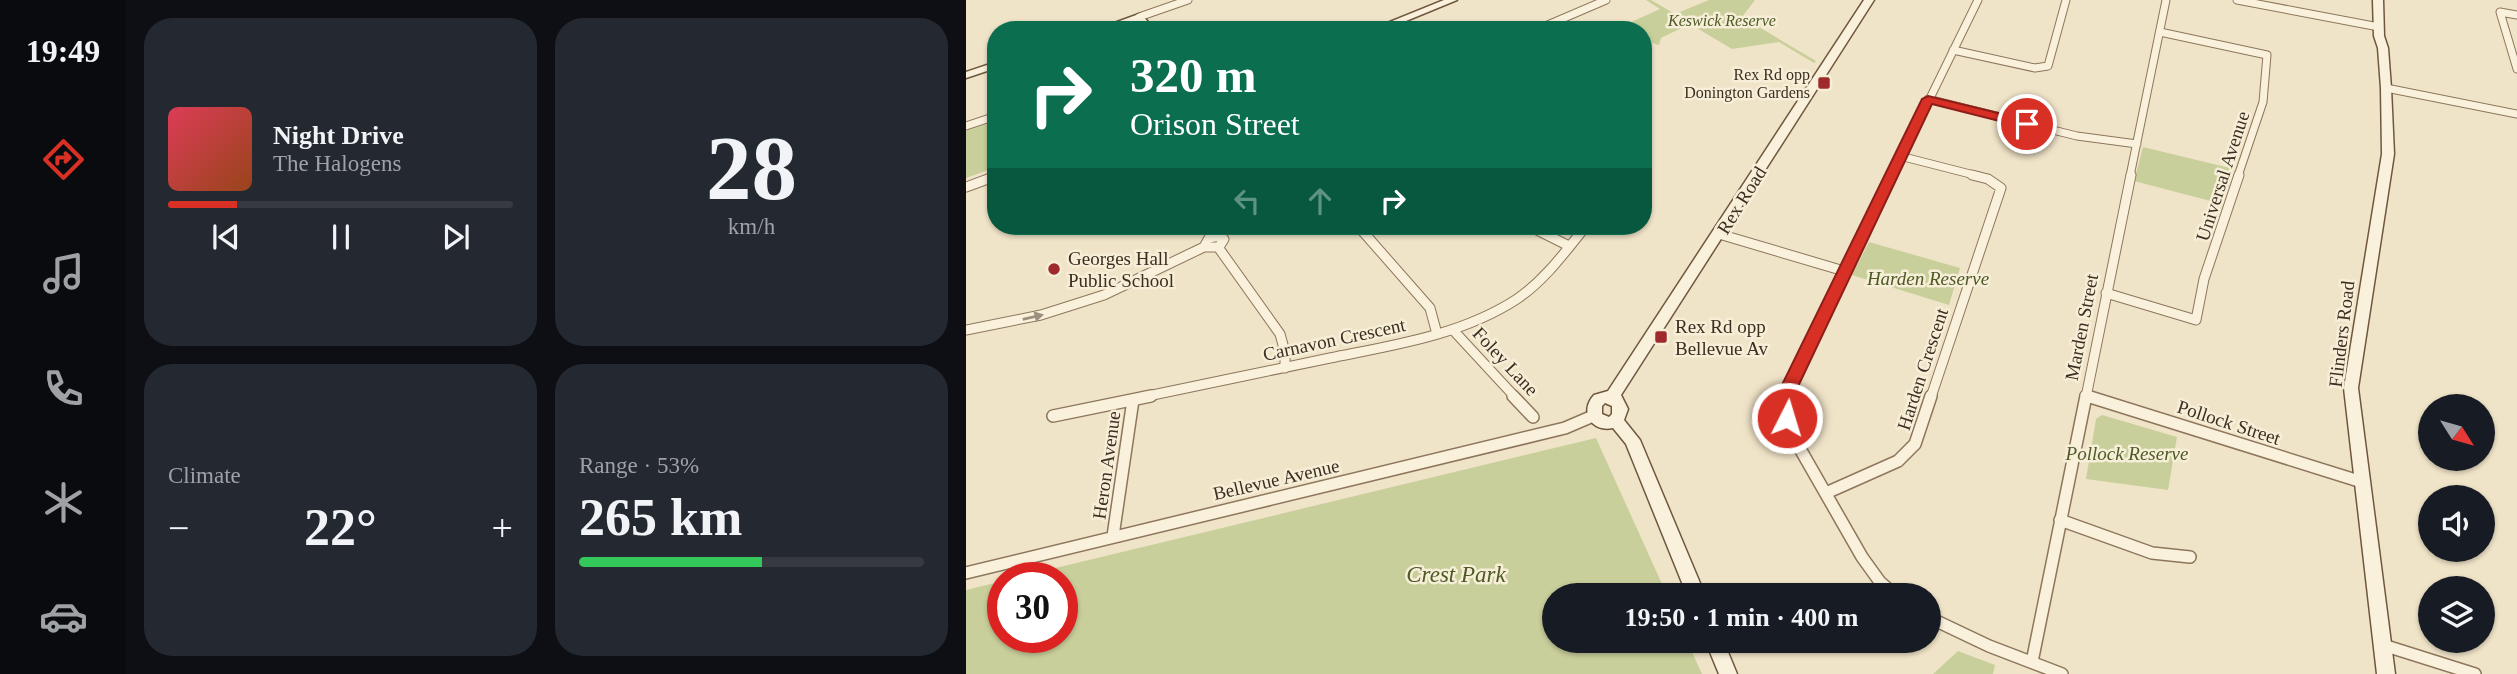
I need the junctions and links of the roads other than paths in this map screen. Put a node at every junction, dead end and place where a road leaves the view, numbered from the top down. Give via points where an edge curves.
1 (1188, 0) edge
2 (1452, 0) edge
3 (1606, 0) edge
4 (1869, 0) edge
5 (1978, 0) edge
6 (2067, 0) edge
7 (2166, 0) edge
8 (2237, 0) edge
9 (2378, 0) edge
10 (1174, 2) edge
11 (1593, 2) edge
12 (2517, 15) edge
13 (1139, 17) junction
14 (1127, 21) edge
15 (1142, 21) edge
16 (1398, 21) edge
17 (1554, 21) edge
18 (2379, 27) junction
19 (2160, 32) junction
20 (1953, 50) junction
21 (987, 68) edge
22 (2517, 69) edge
23 (966, 75) edge
24 (2386, 88) junction
25 (1928, 99) junction
26 (2517, 114) edge
27 (987, 119) edge
28 (966, 126) edge
29 (2137, 144) junction
30 (1900, 156) junction
31 (987, 179) edge
32 (966, 187) edge
33 (1719, 234) junction
34 (1366, 235) edge
35 (1543, 235) edge
36 (1578, 235) edge
37 (1569, 246) junction
38 (1844, 271) junction
39 (2106, 293) junction
40 (966, 330) edge
41 (1453, 330) junction
42 (1437, 334) junction
43 (1285, 368) junction
44 (2085, 395) junction
45 (1611, 398) junction
46 (1133, 400) junction
47 (1054, 416) dead end
48 (1593, 416) junction
49 (1533, 417) dead end
50 (1615, 420) junction
51 (2362, 482) junction
52 (1826, 493) junction
53 (2060, 520) junction
54 (1113, 536) junction
55 (2190, 557) dead end
56 (966, 573) edge
57 (1691, 583) edge
58 (1881, 583) edge
59 (1941, 623) edge
60 (2383, 645) junction
61 (1719, 653) edge
62 (2032, 662) junction
63 (1728, 674) edge
64 (2062, 674) edge
65 (2386, 674) edge
66 (2475, 674) edge

1 - 10 street
2 - 16 street
3 - 11 street
4 - 33 street, Rex Road
5 - 20 street
6 - 20 street via 2048,66 2035,68
7 - 19 street, Marden Street
8 - 18 street
9 - 18 street, Flinders Road
10 - 13 street
11 - 17 street
12 - 22 street via 2500,12
13 - 14 street
13 - 15 street
18 - 24 street, Flinders Road
19 - 29 street, Marden Street
19 - 39 street, Universal Avenue via 2267,55 2263,102 2204,279 2196,320
20 - 25 street
21 - 23 street
24 - 26 street
24 - 51 street, Flinders Road via 2388,154 2351,388
25 - 29 street via 2077,136
25 - 30 street
27 - 28 street
29 - 39 street, Marden Street
30 - 38 street
30 - 52 street, Harden Crescent via 1988,178 2001,188 1915,444 1898,461
31 - 32 street
33 - 38 street
33 - 45 street, Rex Road
34 - 42 street via 1430,307
35 - 37 street
36 - 37 street, Carnavon Crescent
37 - 41 street, Carnavon Crescent via 1520,297
38 - 52 street via 1785,397 1795,440
39 - 44 street, Marden Street
40 -> 43 street via 1087,301 1182,259 1219,236 1224,241 1218,247 1280,334
41 - 42 street, Carnavon Crescent
41 - 49 street, Foley Lane
42 - 43 street, Carnavon Crescent
43 - 46 street, Carnavon Crescent
44 - 51 street, Pollock Street
44 - 53 street, Marden Street
45 - 48 street via 1598,401
45 - 50 street via 1622,409
46 - 47 street, Carnavon Crescent
46 - 54 street, Heron Avenue
48 - 50 street via 1602,422
48 - 54 street, Bellevue Avenue via 1565,428
50 - 57 street via 1632,440
51 - 60 street, Flinders Road
52 - 58 street
53 - 55 street via 2152,553
53 - 62 street, Marden Street
54 - 56 street, Bellevue Avenue
59 - 62 street
60 - 65 street, Flinders Road
60 - 66 street
61 - 63 street
62 - 64 street

